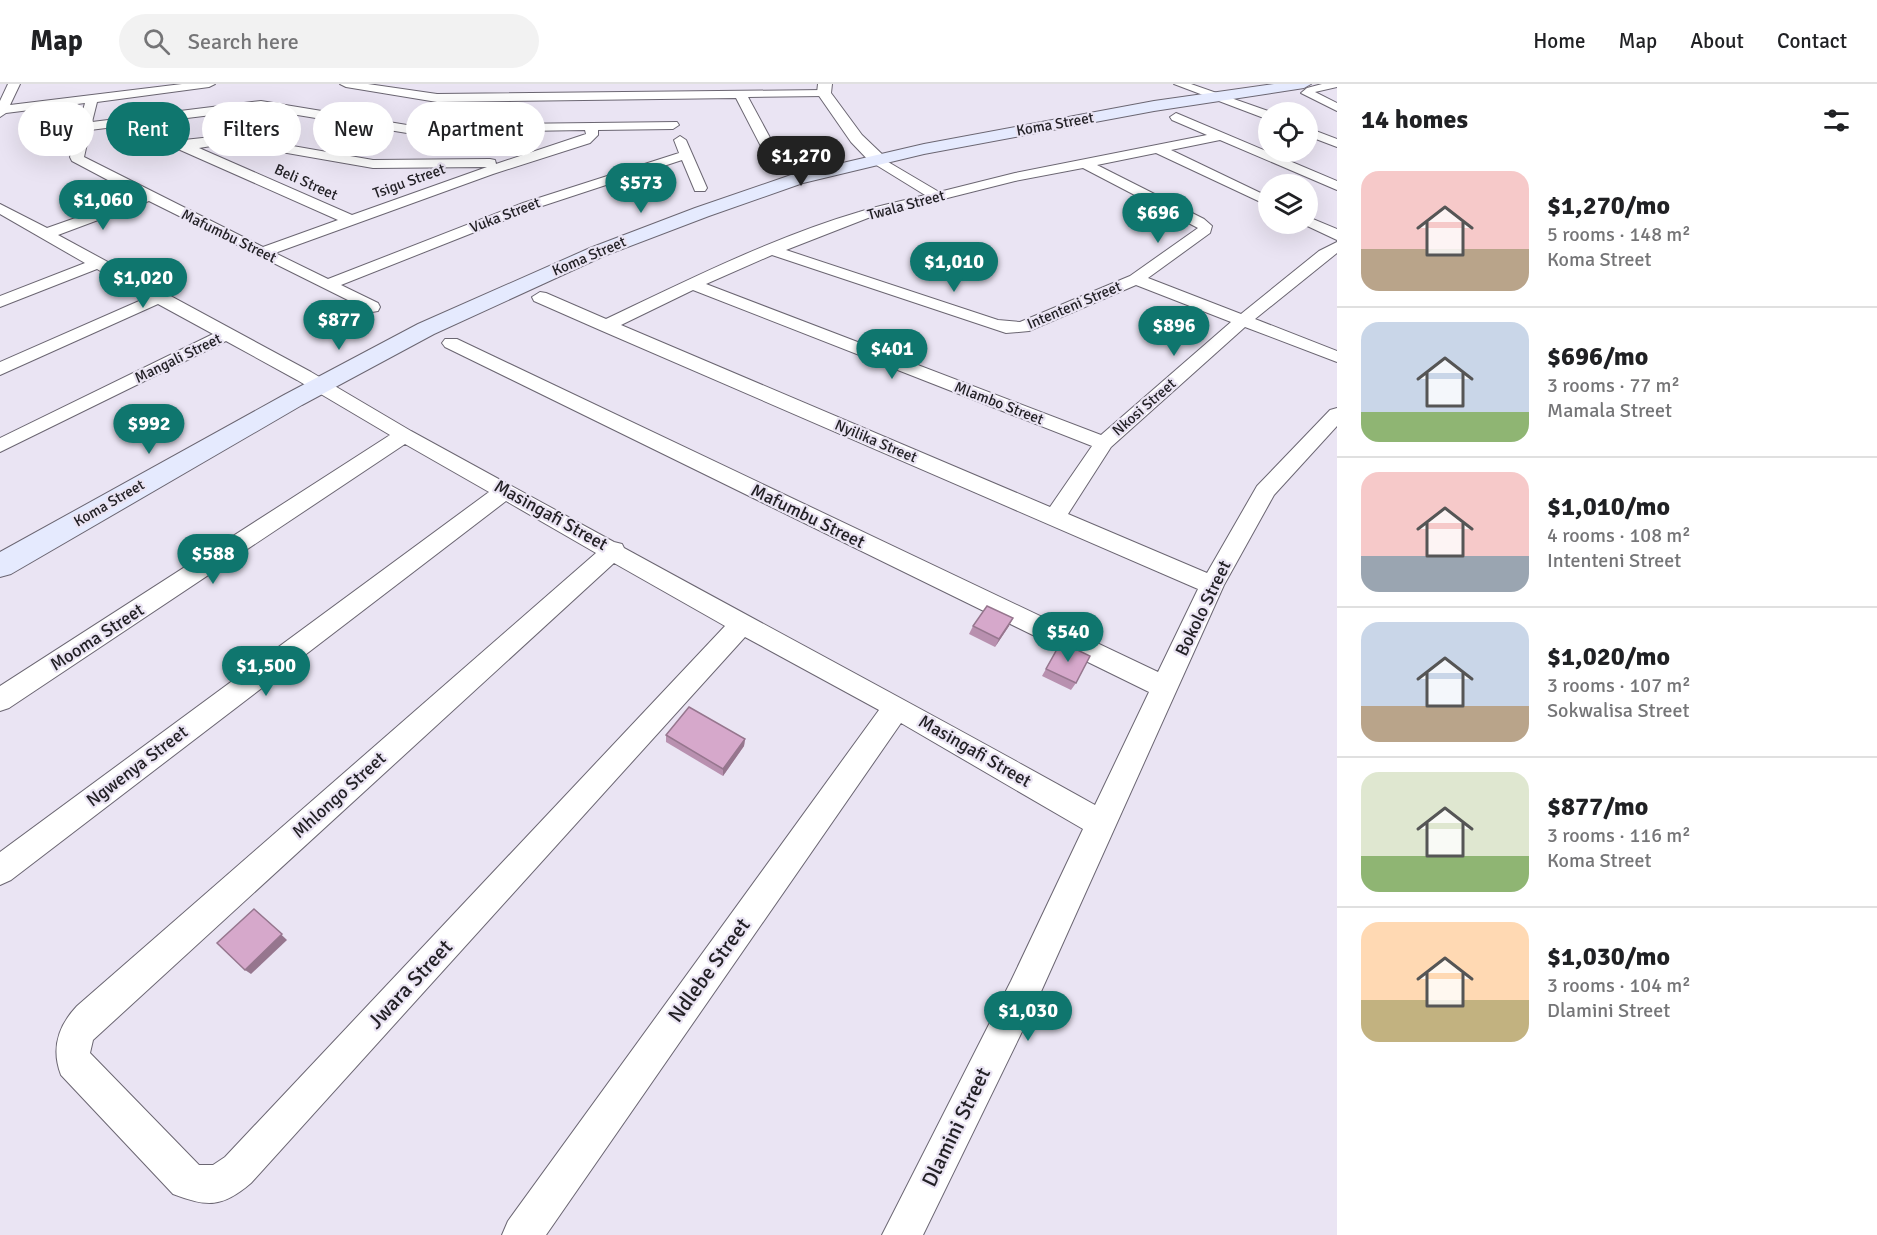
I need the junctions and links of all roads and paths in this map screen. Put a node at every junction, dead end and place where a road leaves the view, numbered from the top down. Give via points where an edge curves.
1 (14, 84) edge
2 (209, 84) edge
3 (346, 84) edge
4 (1180, 84) edge
5 (1264, 84) edge
6 (1336, 84) edge
7 (825, 88) edge
8 (1306, 89) edge
9 (740, 94) junction
10 (1213, 95) junction
11 (92, 100) joint
12 (1337, 107) edge
13 (668, 110) junction
14 (1, 111) edge
15 (1258, 112) edge
16 (190, 113) edge
17 (1176, 117) dead end
18 (591, 126) junction
19 (1222, 136) junction
20 (1318, 136) edge
21 (1337, 143) edge
22 (190, 145) edge
23 (190, 149) edge
24 (1158, 149) junction
25 (685, 155) junction
26 (78, 156) edge
27 (873, 156) junction
28 (774, 158) dead end
29 (514, 162) junction
30 (1084, 163) junction
31 (1337, 186) edge
32 (700, 188) dead end
33 (936, 196) junction
34 (148, 197) junction
35 (1258, 197) edge
36 (0, 208) edge
37 (351, 220) junction
38 (1318, 226) edge
39 (46, 234) junction
40 (1337, 235) edge
41 (1337, 247) edge
42 (771, 250) junction
43 (262, 252) junction
44 (99, 263) junction
45 (1136, 279) junction
46 (692, 284) junction
47 (327, 285) junction
48 (540, 297) dead end
49 (159, 298) junction
50 (0, 302) edge
51 (372, 307) dead end
52 (1242, 321) junction
53 (606, 326) junction
54 (227, 334) junction
55 (451, 343) dead end
56 (1337, 357) edge
57 (0, 369) edge
58 (312, 381) junction
59 (1337, 414) edge
60 (404, 435) junction
61 (1104, 443) junction
62 (0, 446) edge
63 (506, 490) junction
64 (1054, 518) junction
65 (0, 546) edge
66 (614, 550) junction
67 (0, 566) edge
68 (1212, 585) junction
69 (742, 624) junction
70 (1166, 688) junction
71 (0, 700) edge
72 (897, 706) junction
73 (1101, 824) junction
74 (0, 870) edge
75 (72, 1046) joint
76 (522, 1235) edge
77 (903, 1235) edge

1 - 14 street
2 - 11 street
3 - 13 street via 437,98
4 - 10 street
5 - 10 main road, Koma Street
6 - 8 street, Koma Street
7 - 9 street
7 - 27 street
8 - 10 main road, Koma Street
8 - 12 street
9 - 13 street
9 - 28 street
10 - 15 street
10 - 27 main road, Koma Street via 1085,110
11 - 14 street
13 - 18 street
13 - 25 street
16 - 18 street via 261,105 407,129
17 - 19 street
18 - 29 street, Tsigu Street via 592,135 585,140
19 - 24 street, Twala Street
19 - 31 street
20 - 21 street
22 - 29 street via 231,139 373,164
23 - 37 street, Beli Street
24 - 30 street, Twala Street
24 - 35 street
25 - 32 street
25 - 47 street, Vuka Street via 528,206
26 - 34 street, Mafumbu Street via 79,161
27 - 33 street
27 - 58 main road, Koma Street via 786,182 625,240
29 - 37 street, Tsigu Street
30 - 33 street, Twala Street
30 - 45 street, Intenteni Street via 1205,226 1201,233
33 - 42 street, Twala Street via 863,215
34 - 39 street
34 - 43 street, Mafumbu Street
36 - 39 street, Masingafi Street
37 - 43 street, Tsigu Street
38 - 40 street
39 - 44 street, Masingafi Street
41 - 52 street, Nkosi Street
42 - 45 street, Intenteni Street via 1006,328 1029,325
42 - 46 street, Twala Street
43 - 47 street, Mafumbu Street
44 - 49 street, Masingafi Street
44 - 50 street
45 - 52 street
46 - 53 street, Twala Street
46 - 61 street, Mlambo Street
47 - 51 street, Mafumbu Street
48 - 53 street, Nyilika Street
49 - 54 street, Masingafi Street
49 - 57 street
52 - 56 street
52 - 61 street, Nkosi Street
53 - 64 street, Nyilika Street
54 - 58 street, Masingafi Street
54 - 62 street, Mangali Street
55 - 70 street, Mafumbu Street
58 - 60 street, Masingafi Street
58 - 65 main road, Koma Street
58 - 67 main road, Koma Street
59 - 68 street, Bokolo Street via 1265,491
60 - 63 street, Masingafi Street
60 - 71 street, Mooma Street
61 - 64 street, Nkosi Street
63 - 66 street, Masingafi Street
63 - 74 street, Ngwenya Street
64 - 68 street, Nyilika Street
66 - 69 street, Masingafi Street
66 - 75 street, Mhlongo Street via 89,1018
68 - 70 street, Bokolo Street
69 - 72 street, Masingafi Street
69 - 75 street, Jwara Street via 226,1180 209,1187 181,1175 77,1066
70 - 73 street, Bokolo Street
72 - 73 street, Masingafi Street
72 - 76 street, Ndlebe Street
73 - 77 street, Dlamini Street via 1023,993

